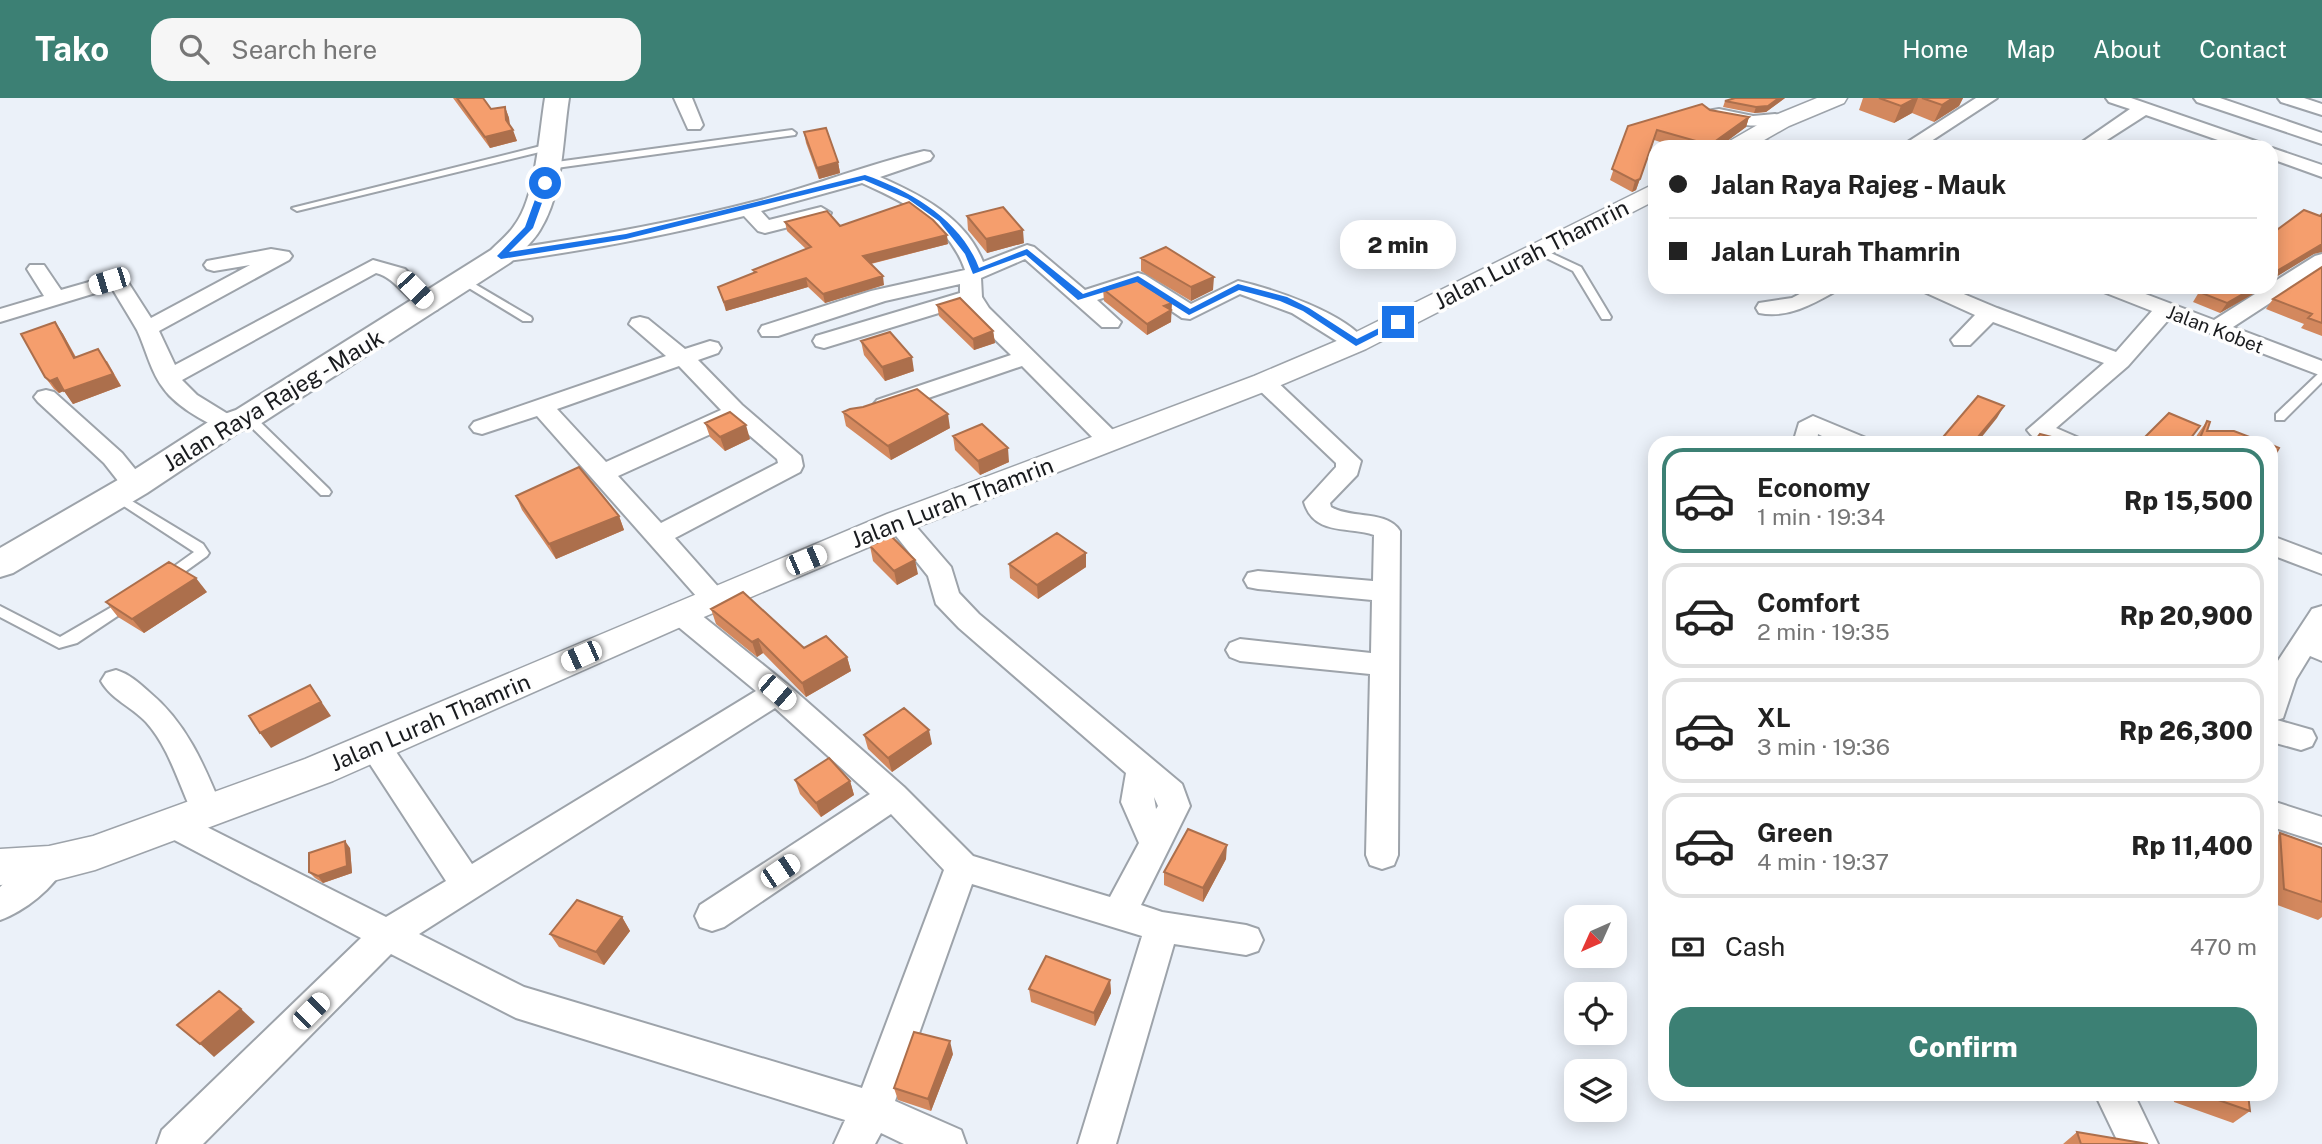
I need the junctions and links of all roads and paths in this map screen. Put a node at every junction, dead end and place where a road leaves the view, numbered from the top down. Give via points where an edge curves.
1 (557, 98) edge
2 (683, 98) edge
3 (1836, 98) edge
4 (1988, 98) edge
5 (2115, 98) edge
6 (2287, 98) edge
7 (2213, 99) edge
8 (1712, 107) edge
9 (2144, 108) junction
10 (2322, 110) edge
11 (1776, 119) junction
12 (2183, 121) junction
13 (694, 125) dead end
14 (792, 133) dead end
15 (2322, 139) edge
16 (1755, 140) edge
17 (1920, 140) edge
18 (2095, 140) edge
19 (2236, 140) edge
20 (2278, 155) edge
21 (549, 156) junction
22 (924, 156) dead end
23 (2322, 171) edge
24 (865, 177) junction
25 (1648, 194) edge
26 (297, 208) dead end
27 (747, 208) junction
28 (821, 213) edge
29 (1540, 251) junction
30 (501, 256) junction
31 (2322, 260) edge
32 (37, 269) dead end
33 (463, 280) junction
34 (972, 281) junction
35 (232, 284) junction
36 (2278, 288) edge
37 (1816, 294) edge
38 (1946, 294) edge
39 (2125, 294) edge
40 (2269, 294) edge
41 (55, 297) junction
42 (1082, 298) junction
43 (429, 304) junction
44 (1766, 308) dead end
45 (2165, 310) junction
46 (1989, 313) junction
47 (0, 316) edge
48 (1606, 317) dead end
49 (527, 319) dead end
50 (1110, 322) dead end
51 (640, 324) dead end
52 (147, 329) junction
53 (2215, 329) junction
54 (770, 331) dead end
55 (1962, 340) dead end
56 (824, 341) dead end
57 (1356, 343) junction
58 (710, 348) dead end
59 (683, 358) junction
60 (1025, 358) junction
61 (2120, 361) junction
62 (2322, 369) edge
63 (2322, 376) edge
64 (169, 378) junction
65 (1265, 382) junction
66 (46, 397) dead end
67 (542, 407) junction
68 (870, 410) edge
69 (734, 411) junction
70 (2280, 416) dead end
71 (238, 420) junction
72 (482, 428) dead end
73 (1806, 436) edge
74 (1842, 436) edge
75 (2053, 436) edge
76 (1110, 441) junction
77 (603, 473) junction
78 (126, 490) junction
79 (325, 492) dead end
80 (898, 522) junction
81 (657, 536) junction
82 (2278, 547) edge
83 (0, 564) edge
84 (2322, 565) edge
85 (1258, 580) dead end
86 (1387, 592) junction
87 (715, 599) junction
88 (0, 611) edge
89 (680, 613) junction
90 (2322, 616) edge
91 (2314, 646) edge
92 (1240, 650) dead end
93 (1385, 665) junction
94 (116, 681) dead end
95 (2278, 690) edge
96 (777, 692) junction
97 (2278, 732) edge
98 (2301, 738) dead end
99 (375, 747) junction
100 (893, 796) junction
101 (207, 811) junction
102 (2278, 816) edge
103 (172, 824) junction
104 (2322, 830) edge
105 (1382, 855) dead end
106 (49, 864) junction
107 (0, 867) edge
108 (962, 867) junction
109 (468, 886) junction
110 (0, 905) edge
111 (1119, 914) junction
112 (712, 916) dead end
113 (1162, 927) junction
114 (387, 936) junction
115 (1246, 940) dead end
116 (2118, 1101) edge
117 (873, 1110) junction
118 (176, 1144) edge
119 (853, 1144) edge
120 (947, 1144) edge
121 (1097, 1144) edge
122 (2139, 1144) edge

1 - 21 main road, Jalan Raya Rajeg - Mauk
2 - 13 street
3 - 11 street
4 - 17 street
5 - 9 street
6 - 10 street
7 - 12 street
7 - 15 street
8 - 11 street via 1756,122
9 - 12 street
9 - 18 street
11 - 16 street
12 - 19 street
14 - 21 lane
20 - 23 street
21 - 26 lane
21 - 30 main road, Jalan Raya Rajeg - Mauk via 541,199 528,228
22 - 24 street
24 - 27 street
24 - 34 street via 942,219 969,253
25 - 29 street, Jalan Lurah Thamrin
27 - 28 street via 765,227
27 - 30 street via 606,241
29 - 48 lane via 1577,269
29 - 57 street, Jalan Lurah Thamrin
30 - 33 main road, Jalan Raya Rajeg - Mauk
31 - 36 street
32 - 41 street
33 - 43 main road, Jalan Raya Rajeg - Mauk
33 - 49 lane
34 - 42 street via 1027,251
34 - 54 street via 879,296
34 - 56 street
34 - 60 street via 981,312
35 - 35 street via 282,256 209,260
35 - 52 street
37 - 44 street via 1797,304
38 - 46 street
39 - 45 street, Jalan Kobet
40 - 53 street
41 - 47 street
41 - 52 street via 117,280
42 - 50 street
42 - 57 street via 1138,279 1189,313 1238,287 1306,309
43 - 64 street via 401,275 373,267
43 - 71 main road, Jalan Raya Rajeg - Mauk
45 - 53 street, Jalan Kobet
45 - 61 street
46 - 55 street
46 - 61 street
51 - 59 street
52 - 64 street
53 - 62 street, Jalan Kobet
57 - 65 street, Jalan Lurah Thamrin
58 - 59 street
59 - 67 street
59 - 69 street
60 - 68 street
60 - 76 street
61 - 75 street via 2039,430
63 - 70 lane
64 - 71 street via 189,400
65 - 76 street, Jalan Lurah Thamrin
65 - 86 street via 1349,461 1348,469 1317,505 1327,516 1375,524 1387,531
66 - 78 street via 113,458
67 - 72 street
67 - 77 street
69 - 77 street
69 - 81 street via 789,456 791,466
71 - 78 main road, Jalan Raya Rajeg - Mauk
71 - 79 lane
73 - 74 street via 1813,422
76 - 80 street, Jalan Lurah Thamrin
77 - 81 street
78 - 83 main road, Jalan Raya Rajeg - Mauk
78 - 88 lane via 202,553 72,639 59,643
80 - 87 street, Jalan Lurah Thamrin
80 - 111 street via 941,574 946,597 969,621 1142,770 1137,802 1154,841
81 - 87 street
82 - 84 street
85 - 86 street
86 - 93 street
87 - 89 street, Jalan Lurah Thamrin
89 - 96 street
89 - 99 street, Jalan Lurah Thamrin
90 - 91 street
91 - 95 street via 2282,677
92 - 93 street
93 - 105 street
94 - 101 street via 156,714 182,750
96 - 100 street
96 - 109 street
97 - 98 street
99 - 101 street, Jalan Lurah Thamrin
99 - 109 street
100 - 108 street
100 - 112 street
101 - 103 street, Jalan Lurah Thamrin
102 - 104 street
103 - 106 street, Jalan Lurah Thamrin via 95,853
103 - 114 street
106 - 107 street, Jalan Lurah Thamrin
106 - 110 street
108 - 111 street
108 - 117 street
109 - 114 street
111 - 113 street
113 - 115 street
113 - 121 street
114 - 117 street via 516,1001
114 - 118 street
116 - 122 street
117 - 119 street
117 - 120 street

